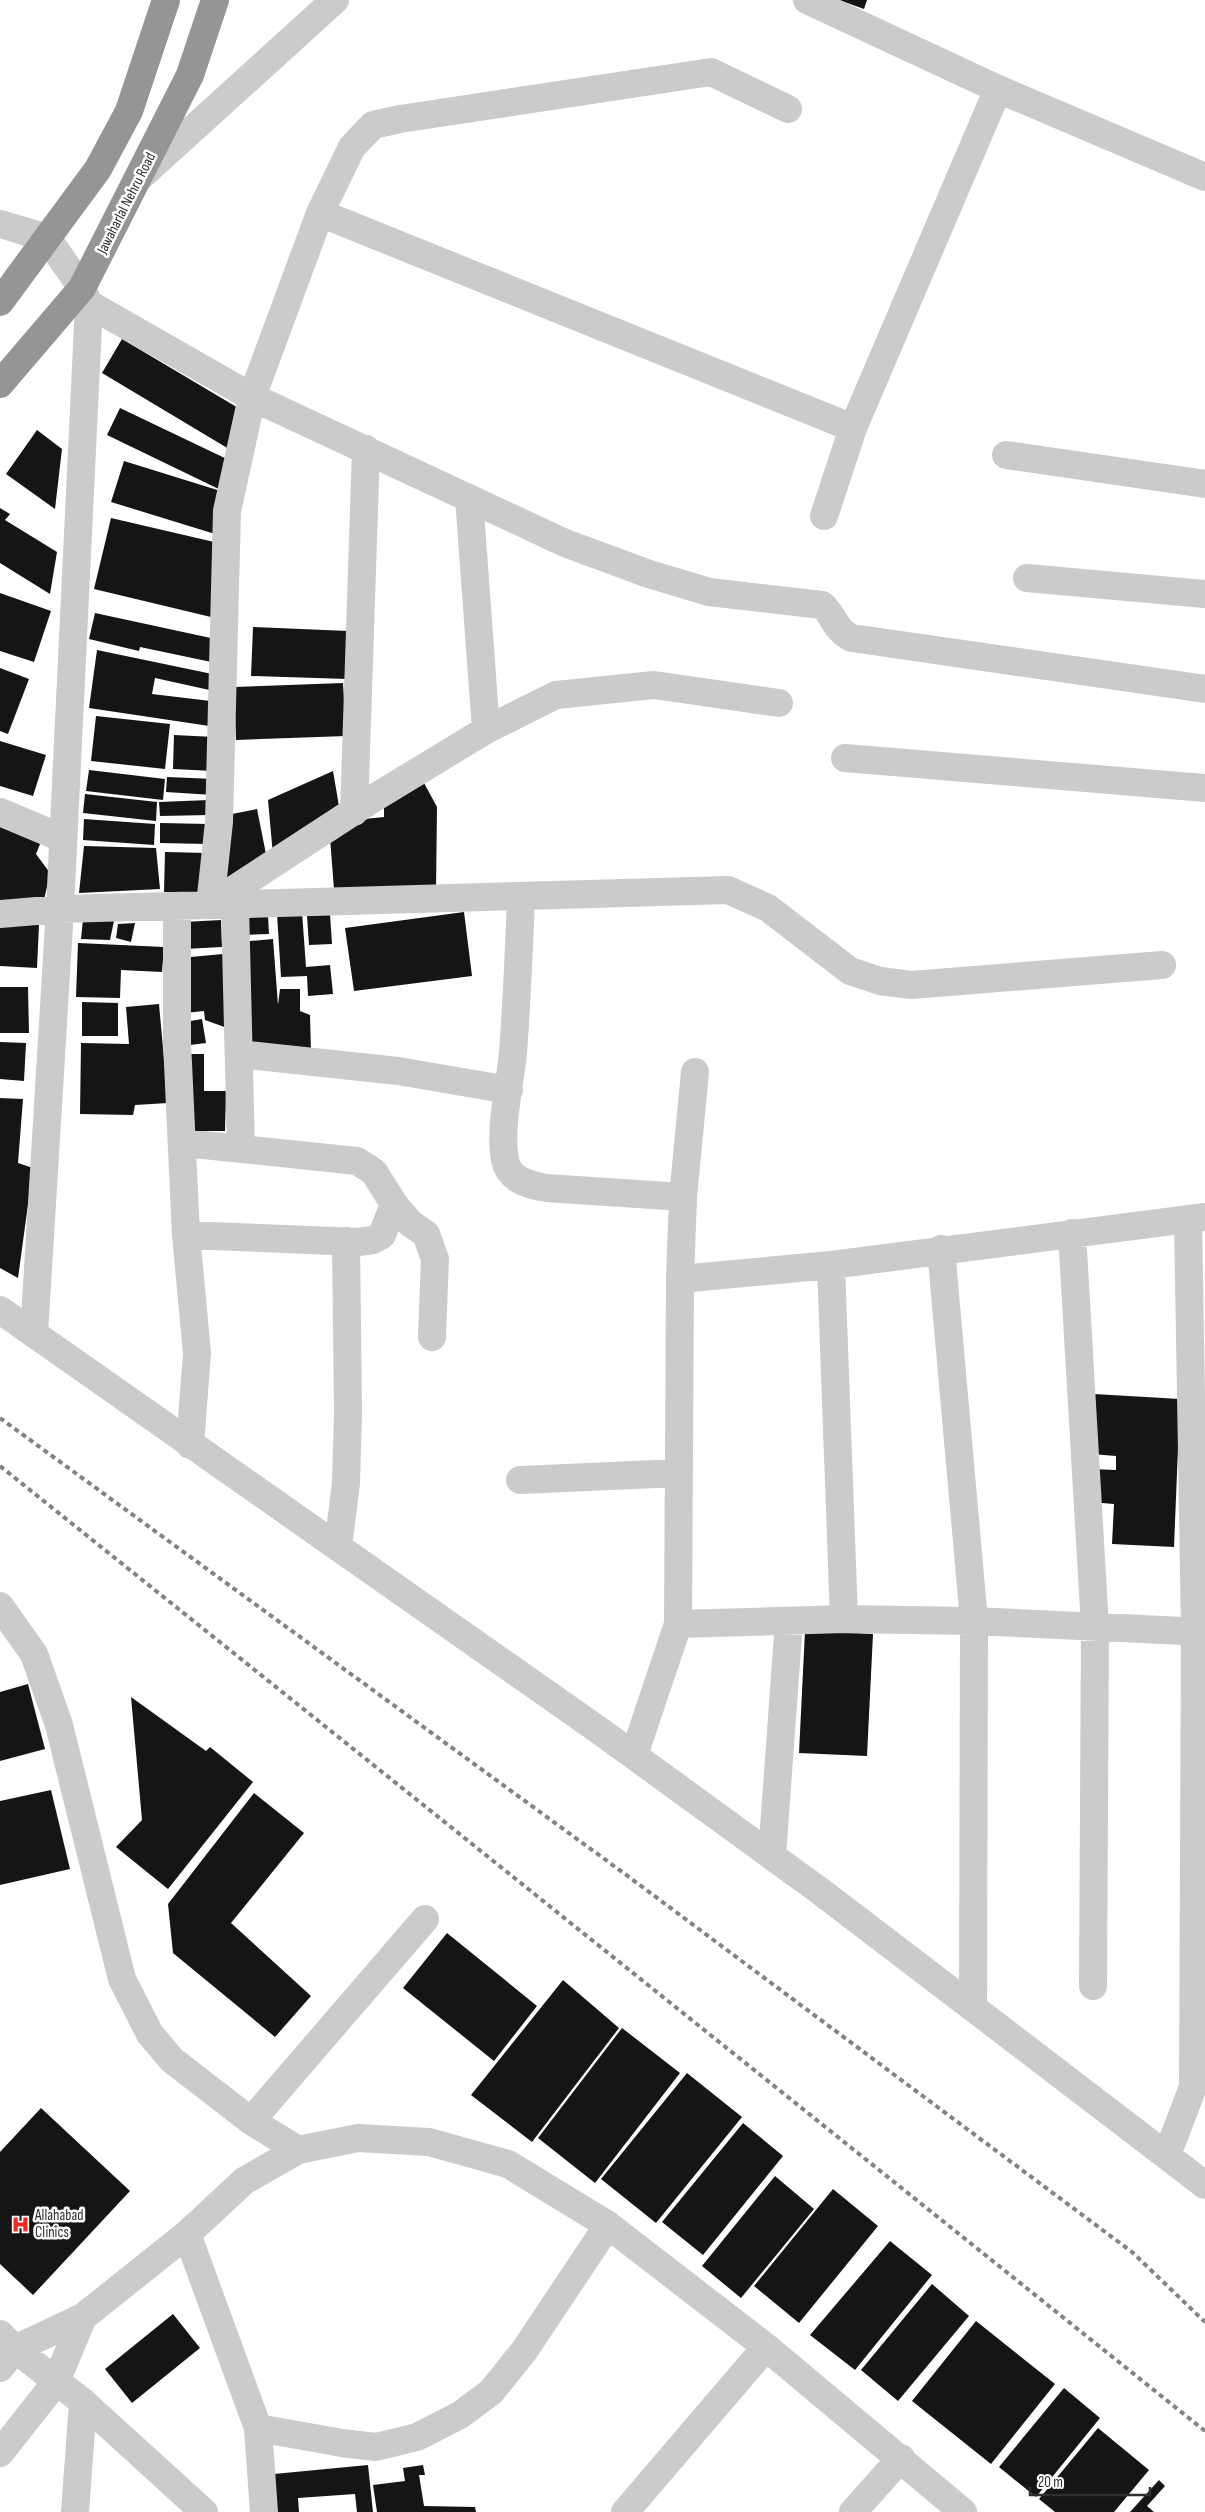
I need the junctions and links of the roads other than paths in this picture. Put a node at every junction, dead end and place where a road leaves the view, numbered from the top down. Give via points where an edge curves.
1 (166, 0) edge
2 (216, 0) edge
3 (334, 0) edge
4 (807, 0) edge
5 (998, 89) junction
6 (788, 109) dead end
7 (140, 177) junction
8 (1205, 177) edge
9 (320, 212) junction
10 (1, 222) edge
11 (47, 238) junction
12 (86, 296) junction
13 (0, 302) edge
14 (0, 384) edge
15 (252, 397) junction
16 (853, 428) junction
17 (366, 450) junction
18 (1006, 454) dead end
19 (1205, 484) edge
20 (469, 498) junction
21 (824, 516) dead end
22 (1027, 578) dead end
23 (1205, 594) edge
24 (1205, 689) edge
25 (779, 703) dead end
26 (486, 730) junction
27 (845, 758) dead end
28 (1205, 788) edge
29 (0, 812) edge
30 (354, 812) junction
31 (62, 838) junction
32 (521, 897) junction
33 (177, 906) junction
34 (223, 906) junction
35 (60, 909) junction
36 (0, 914) edge
37 (1162, 965) dead end
38 (239, 1054) junction
39 (695, 1072) dead end
40 (509, 1090) junction
41 (184, 1143) junction
42 (241, 1149) junction
43 (683, 1196) junction
44 (394, 1204) junction
45 (1197, 1218) edge
46 (1072, 1233) junction
47 (186, 1236) junction
48 (346, 1241) junction
49 (941, 1249) junction
50 (831, 1265) junction
51 (680, 1279) junction
52 (0, 1310) edge
53 (34, 1334) junction
54 (432, 1337) dead end
55 (190, 1445) junction
56 (679, 1473) junction
57 (520, 1480) dead end
58 (338, 1547) junction
59 (0, 1606) edge
60 (844, 1619) junction
61 (789, 1621) junction
62 (974, 1621) junction
63 (678, 1624) junction
64 (1095, 1627) junction
65 (1200, 1632) edge
66 (634, 1755) junction
67 (772, 1856) junction
68 (425, 1919) dead end
69 (1093, 1986) dead end
70 (973, 2006) junction
71 (252, 2121) junction
72 (298, 2150) junction
73 (1167, 2155) junction
74 (1205, 2185) edge
75 (608, 2225) junction
76 (187, 2234) junction
77 (83, 2317) junction
78 (766, 2347) junction
79 (5, 2350) edge
80 (56, 2382) junction
81 (82, 2402) junction
82 (258, 2428) junction
83 (0, 2453) edge
84 (901, 2458) junction
85 (74, 2512) edge
86 (204, 2512) edge
87 (264, 2512) edge
88 (625, 2512) edge
89 (853, 2512) edge
90 (963, 2512) edge

1 - 11 highway via 129,111 98,169
2 - 7 highway, Jawaharlal Nehru Road via 190,76
3 - 7 street
4 - 5 street
5 - 8 street
5 - 16 street
6 - 9 street via 711,72 400,119 373,125 352,147
7 - 12 highway, Jawaharlal Nehru Road
9 - 15 street
9 - 16 street
10 - 11 street
11 - 12 street
11 - 13 highway
12 - 14 highway, Jawaharlal Nehru Road
12 - 15 street
12 - 31 street
15 - 17 street
15 - 34 street via 227,511 219,822
16 - 21 street
17 - 20 street
17 - 30 street
18 - 19 street
20 - 24 street via 565,543 666,579 709,592 822,605 837,628 852,638
20 - 26 street
22 - 23 street
25 - 26 street via 654,685 556,695
26 - 30 street
27 - 28 street
29 - 31 street
30 - 34 street
31 - 35 street
32 - 34 street
32 - 37 street via 728,890 768,908 850,971 880,981 911,985
32 - 40 street
33 - 34 street
33 - 35 street
33 - 41 street via 178,1042
34 - 38 street
35 - 36 street
35 - 53 street
38 - 40 street via 398,1071
38 - 42 street
39 - 43 street
40 - 43 street via 504,1130 505,1161 512,1174 527,1185
41 - 42 street
41 - 47 street
42 - 44 street via 357,1161 374,1172
43 - 51 street
44 - 48 street via 382,1235 373,1240
44 - 54 street via 410,1223 426,1234 432,1246 435,1258
45 - 46 street
45 - 65 street
46 - 49 street
46 - 64 street
47 - 48 street
47 - 55 street via 197,1353
48 - 58 street via 348,1439
49 - 50 street
49 - 62 street
50 - 51 street
50 - 60 street
51 - 56 street
52 - 53 street
53 - 55 street
55 - 58 street
56 - 57 street
56 - 63 street
58 - 66 street
59 - 71 street via 34,1654 59,1725 122,1979 150,2034 172,2060
60 - 61 street
60 - 62 street
61 - 63 street
61 - 67 street
62 - 64 street
62 - 70 street
63 - 66 street
64 - 65 street
64 - 69 street
65 - 73 street via 1193,2087
66 - 67 street
67 - 70 street
68 - 71 street
70 - 73 street
71 - 72 street
72 - 75 street via 358,2138 429,2142 508,2164
72 - 76 street via 244,2181
73 - 74 street
75 - 78 street
75 - 82 street via 524,2351 491,2392 460,2415 417,2437 376,2447
76 - 77 street
76 - 82 street
77 - 79 street
77 - 80 street
78 - 84 street
78 - 88 street
79 - 80 street
80 - 81 street
80 - 83 street
81 - 85 street
81 - 86 street
82 - 87 street
84 - 89 street
84 - 90 street

